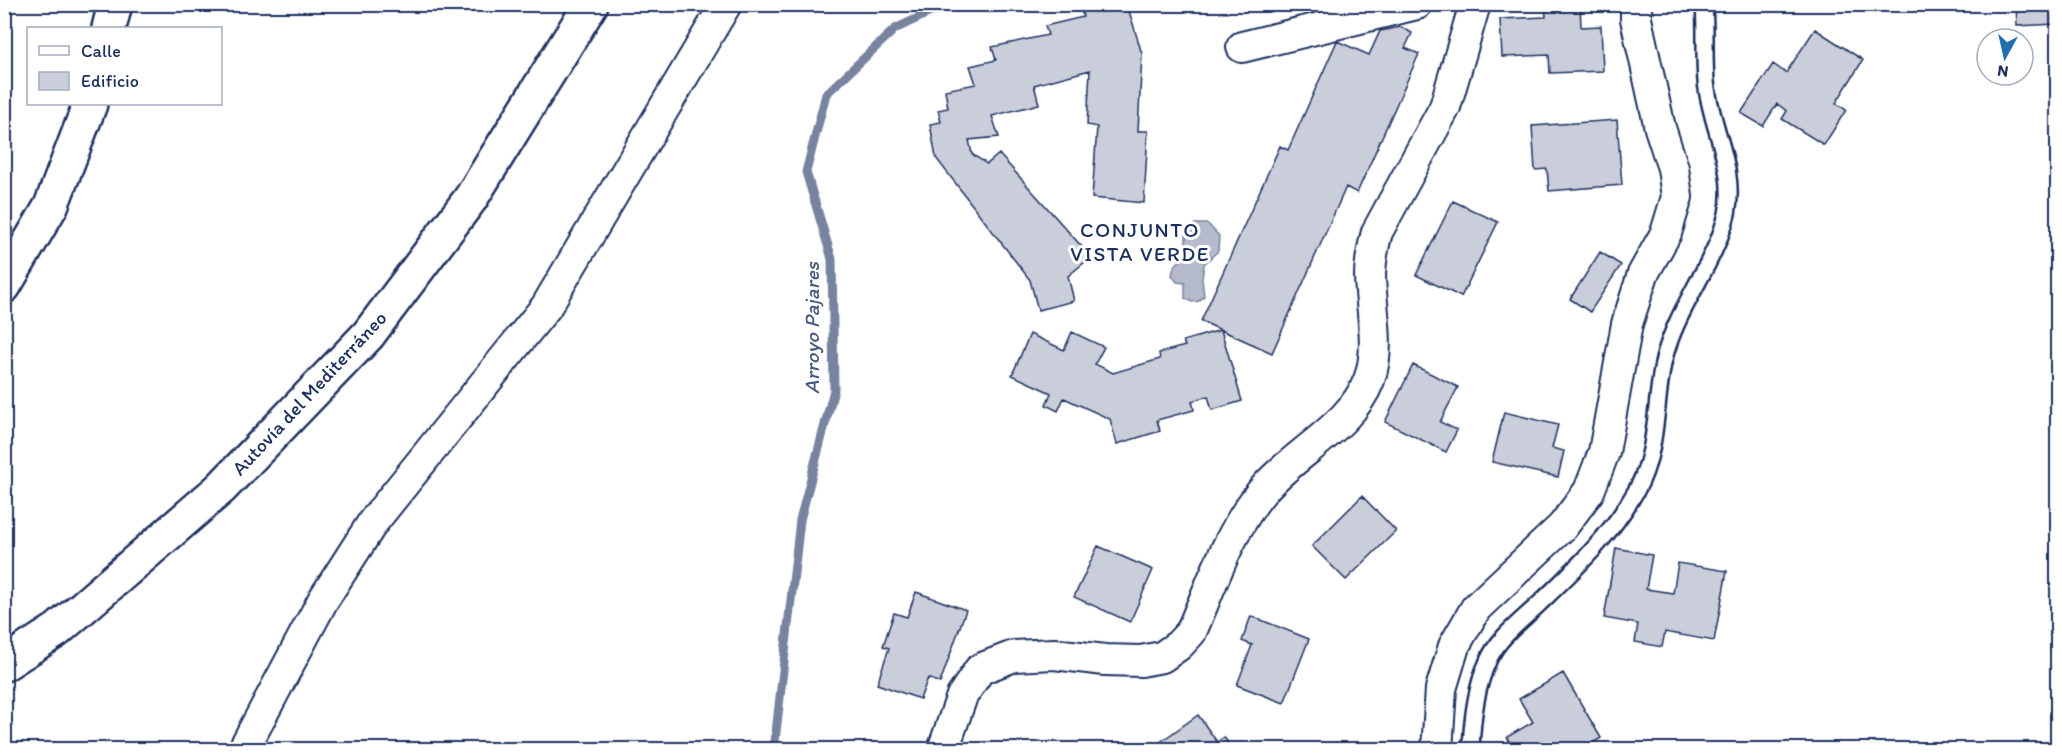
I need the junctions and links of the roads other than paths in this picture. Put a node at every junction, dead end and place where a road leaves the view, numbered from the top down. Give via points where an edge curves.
1 (115, 4) edge
2 (591, 4) edge
3 (726, 4) edge
4 (1417, 4) edge
5 (1474, 4) edge
6 (1636, 4) edge
7 (1704, 4) edge
8 (109, 27) edge
9 (1242, 47) dead end
10 (90, 105) edge
11 (4, 286) edge
12 (4, 664) edge
13 (243, 750) edge
14 (944, 750) edge
15 (1437, 750) edge
16 (1472, 750) edge

1 - 8 highway
2 - 12 highway, Autovía del Mediterráneo via 471,198 368,335 222,488 57,630
3 - 13 street via 546,307 373,522 323,600
4 - 9 street
5 - 14 street via 1445,107 1377,232 1370,275 1375,355 1360,401 1258,497 1241,521 1191,632 1179,645 1162,657 1141,661 1054,654 1014,656 980,669 962,696
6 - 15 street via 1636,19 1677,197 1666,233 1643,274 1627,324 1604,452 1590,491 1563,526 1476,608 1454,646 1441,689
7 - 16 lane via 1706,81 1713,122 1726,159 1727,213 1719,238 1679,315 1664,360 1654,436 1638,489 1590,555 1503,639 1488,660 1478,696
10 - 11 highway via 51,206

